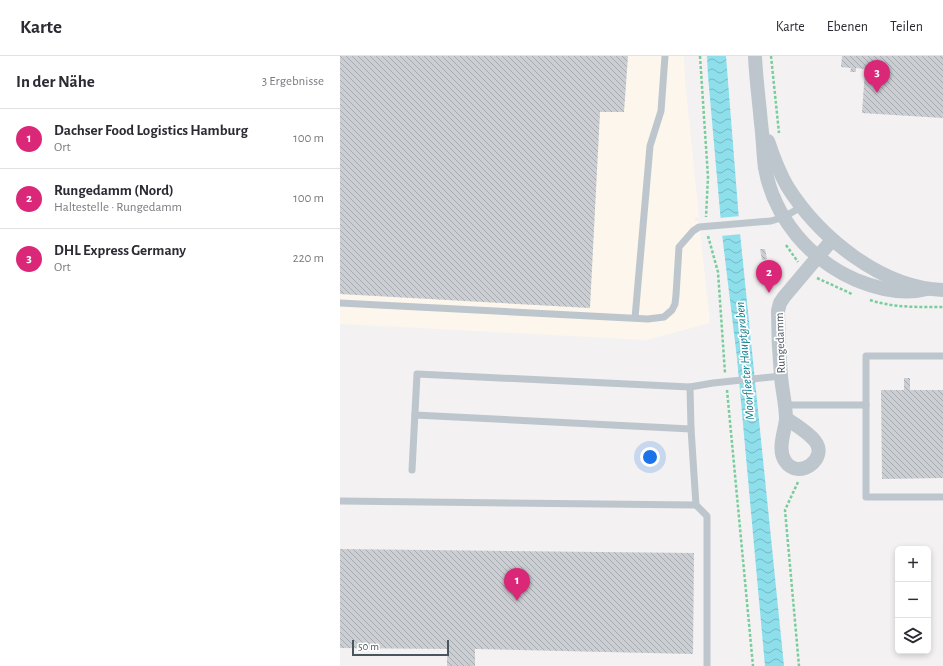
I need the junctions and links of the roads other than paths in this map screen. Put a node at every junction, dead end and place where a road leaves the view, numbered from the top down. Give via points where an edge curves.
1 (666, 56) edge
2 (755, 56) edge
3 (761, 122) junction
4 (801, 207) junction
5 (784, 217) junction
6 (832, 240) junction
7 (818, 257) junction
8 (927, 289) junction
9 (943, 290) edge
10 (340, 303) edge
11 (635, 318) junction
12 (943, 356) edge
13 (781, 376) junction
14 (690, 387) junction
15 (866, 405) junction
16 (785, 411) junction
17 (414, 415) junction
18 (691, 429) junction
19 (412, 470) dead end
20 (943, 497) edge
21 (340, 501) edge
22 (696, 505) junction
23 (707, 666) edge

1 - 11 lane via 661,111 650,146
2 - 3 street
3 - 4 street via 783,178
3 - 5 street via 766,169 773,195
4 - 5 lane
4 - 6 street
5 - 7 street via 803,243
5 - 11 lane via 771,222 699,227 693,231 679,247 676,295 672,310 660,318
6 - 7 street, Rungedamm
6 - 8 street via 873,268 904,283
7 - 8 street via 841,273 863,283 894,290
7 - 13 street, Rungedamm via 780,303 778,331
8 - 9 street
10 - 11 lane
12 - 15 lane via 866,356
13 - 14 lane
13 - 16 street, Rungedamm
14 - 17 lane via 417,374
14 - 18 lane
15 - 16 lane
15 - 20 lane via 866,497
16 - 16 street, Rungedamm via 782,443 784,459 793,468 808,468 816,460 816,442
17 - 18 lane
17 - 19 lane
18 - 22 lane
21 - 22 lane
22 - 23 lane via 707,516

